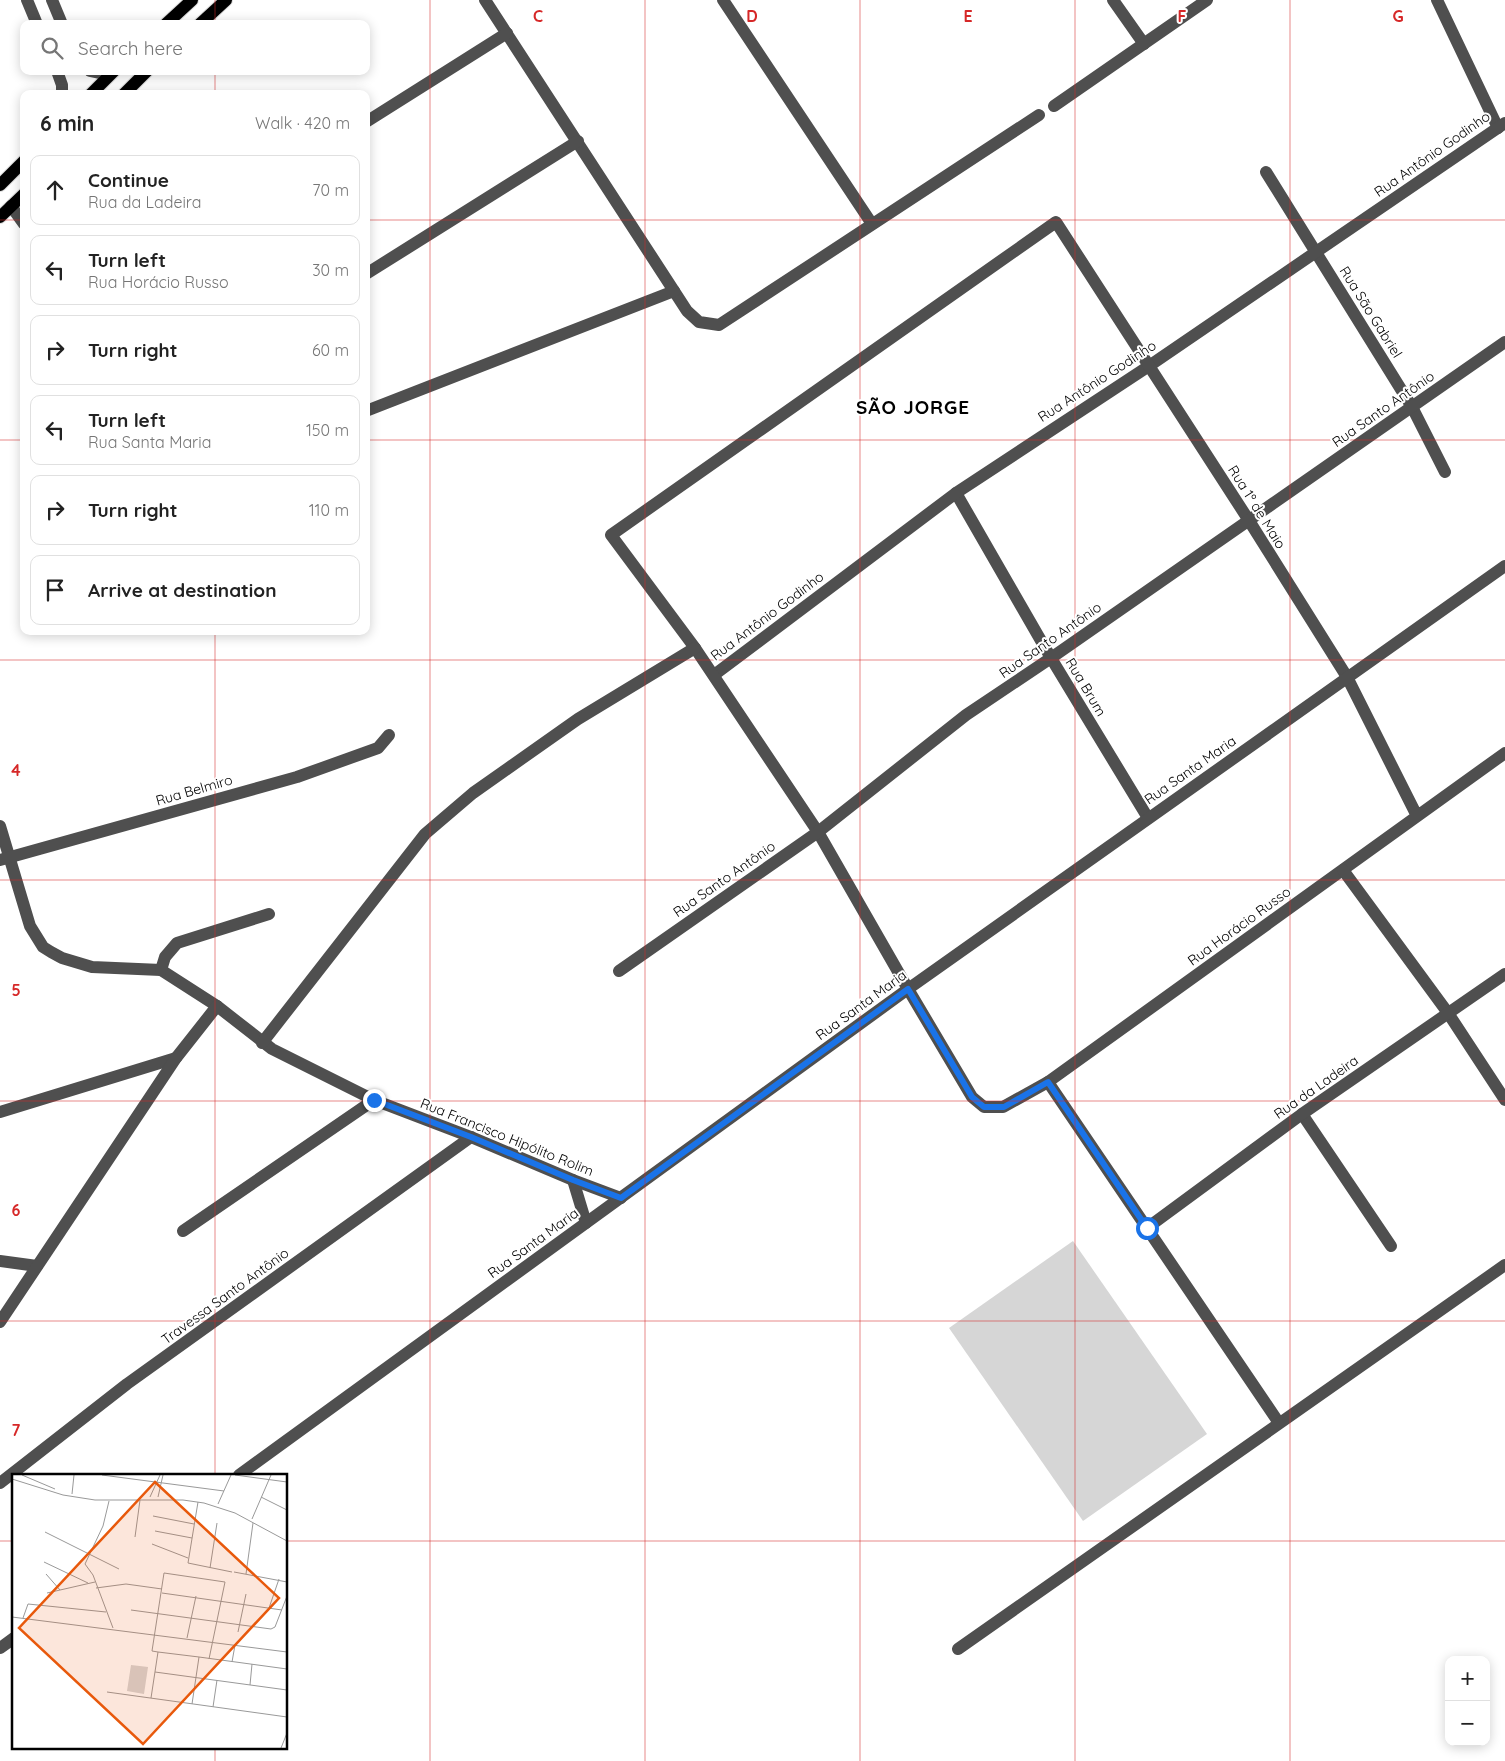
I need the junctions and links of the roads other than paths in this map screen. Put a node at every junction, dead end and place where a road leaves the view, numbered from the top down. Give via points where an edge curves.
1 (28, 0) edge
2 (52, 0) edge
3 (192, 0) edge
4 (226, 0) edge
5 (485, 0) edge
6 (723, 0) edge
7 (1113, 0) edge
8 (1207, 0) edge
9 (1437, 0) edge
10 (36, 20) edge
11 (60, 20) edge
12 (170, 20) edge
13 (204, 20) edge
14 (507, 32) junction
15 (1144, 44) junction
16 (58, 75) edge
17 (109, 75) edge
18 (143, 75) edge
19 (62, 90) edge
20 (95, 90) edge
21 (128, 90) edge
22 (1054, 106) dead end
23 (1039, 116) dead end
24 (370, 119) edge
25 (1501, 125) edge
26 (578, 141) junction
27 (20, 165) edge
28 (1266, 172) dead end
29 (0, 185) edge
30 (20, 198) edge
31 (11, 206) junction
32 (0, 217) edge
33 (20, 218) edge
34 (872, 224) junction
35 (1316, 253) junction
36 (370, 271) edge
37 (674, 291) junction
38 (1505, 342) edge
39 (1149, 366) junction
40 (1412, 407) junction
41 (370, 409) edge
42 (1445, 472) dead end
43 (956, 493) junction
44 (1248, 519) junction
45 (1504, 568) edge
46 (695, 648) junction
47 (1051, 658) junction
48 (714, 675) junction
49 (1347, 677) junction
50 (389, 735) dead end
51 (1505, 753) edge
52 (1417, 816) junction
53 (1148, 818) junction
54 (0, 826) edge
55 (818, 832) junction
56 (5, 858) edge
57 (1343, 870) junction
58 (268, 914) dead end
59 (161, 970) junction
60 (618, 971) dead end
61 (1505, 974) edge
62 (908, 989) junction
63 (217, 1006) junction
64 (1448, 1014) junction
65 (262, 1043) junction
66 (176, 1058) junction
67 (1048, 1082) junction
68 (374, 1100) junction
69 (1505, 1100) edge
70 (0, 1112) edge
71 (1302, 1114) junction
72 (471, 1137) junction
73 (573, 1180) junction
74 (621, 1198) junction
75 (586, 1223) junction
76 (1147, 1228) junction
77 (183, 1231) dead end
78 (1391, 1246) dead end
79 (0, 1262) edge
80 (1505, 1265) edge
81 (37, 1266) junction
82 (0, 1322) edge
83 (1279, 1423) junction
84 (240, 1474) edge
85 (0, 1483) edge
86 (12, 1639) edge
87 (0, 1648) edge
88 (958, 1649) dead end

1 - 10 street
2 - 11 street
3 - 12 main road
4 - 13 main road
5 - 14 street
6 - 34 street
7 - 15 street
8 - 15 street
9 - 25 street
14 - 24 street
14 - 26 street
15 - 22 street
16 - 19 street
17 - 20 main road
18 - 21 main road
23 - 34 street
25 - 35 street, Rua Antônio Godinho
26 - 36 street
26 - 37 street
27 - 29 main road
28 - 35 street, Rua São Gabriel
30 - 31 main road
31 - 32 main road
31 - 33 street
34 - 37 street via 720,325 700,322 687,311
35 - 39 street, Rua Antônio Godinho
35 - 40 street, Rua São Gabriel
37 - 41 street
38 - 40 street, Rua Santo Antônio
39 - 43 street, Rua Antônio Godinho
39 - 44 street, Rua 1º de Maio
39 - 46 street, Rua 1º de Maio via 1056,222 611,535
40 - 42 street, Rua São Gabriel
40 - 44 street, Rua Santo Antônio
43 - 47 street, Rua Brum
43 - 48 street, Rua Antônio Godinho
44 - 47 street, Rua Santo Antônio
44 - 49 street, Rua 1º de Maio
45 - 49 street, Rua Santa Maria
46 - 48 street
46 - 65 street via 578,719 473,793 425,834
47 - 53 street, Rua Brum
47 - 55 street, Rua Santo Antônio via 966,715
48 - 55 street
49 - 52 street, Rua 1º de Maio
49 - 53 street, Rua Santa Maria
50 - 56 street, Rua Belmiro via 378,748 297,777
51 - 52 street, Rua Horácio Russo
52 - 57 street, Rua Horácio Russo
53 - 62 street, Rua Santa Maria
54 - 56 street
55 - 60 street, Rua Santo Antônio
55 - 62 street
56 - 59 street via 30,926 43,947 62,958 92,967
57 - 64 street
57 - 67 street, Rua Horácio Russo
58 - 59 street via 177,943 165,957
59 - 63 street, Rua Francisco Hipólito Rolim
61 - 64 street, Rua da Ladeira
62 - 67 street, Rua Horácio Russo via 972,1097 984,1107 1004,1107
62 - 74 street, Rua Santa Maria
63 - 65 street, Rua Francisco Hipólito Rolim
63 - 66 street
64 - 69 street
64 - 71 street, Rua da Ladeira
65 - 68 street, Rua Francisco Hipólito Rolim
66 - 70 street
66 - 81 street
67 - 76 street
68 - 72 street, Rua Francisco Hipólito Rolim
68 - 77 street
71 - 76 street, Rua da Ladeira
71 - 78 street
72 - 73 street, Rua Francisco Hipólito Rolim
72 - 85 street, Travessa Santo Antônio via 127,1384
73 - 74 street, Rua Francisco Hipólito Rolim
73 - 75 street
74 - 75 street, Rua Santa Maria
75 - 84 street, Rua Santa Maria
76 - 83 street
79 - 81 street
80 - 83 street
81 - 82 street
83 - 88 street
86 - 87 street

